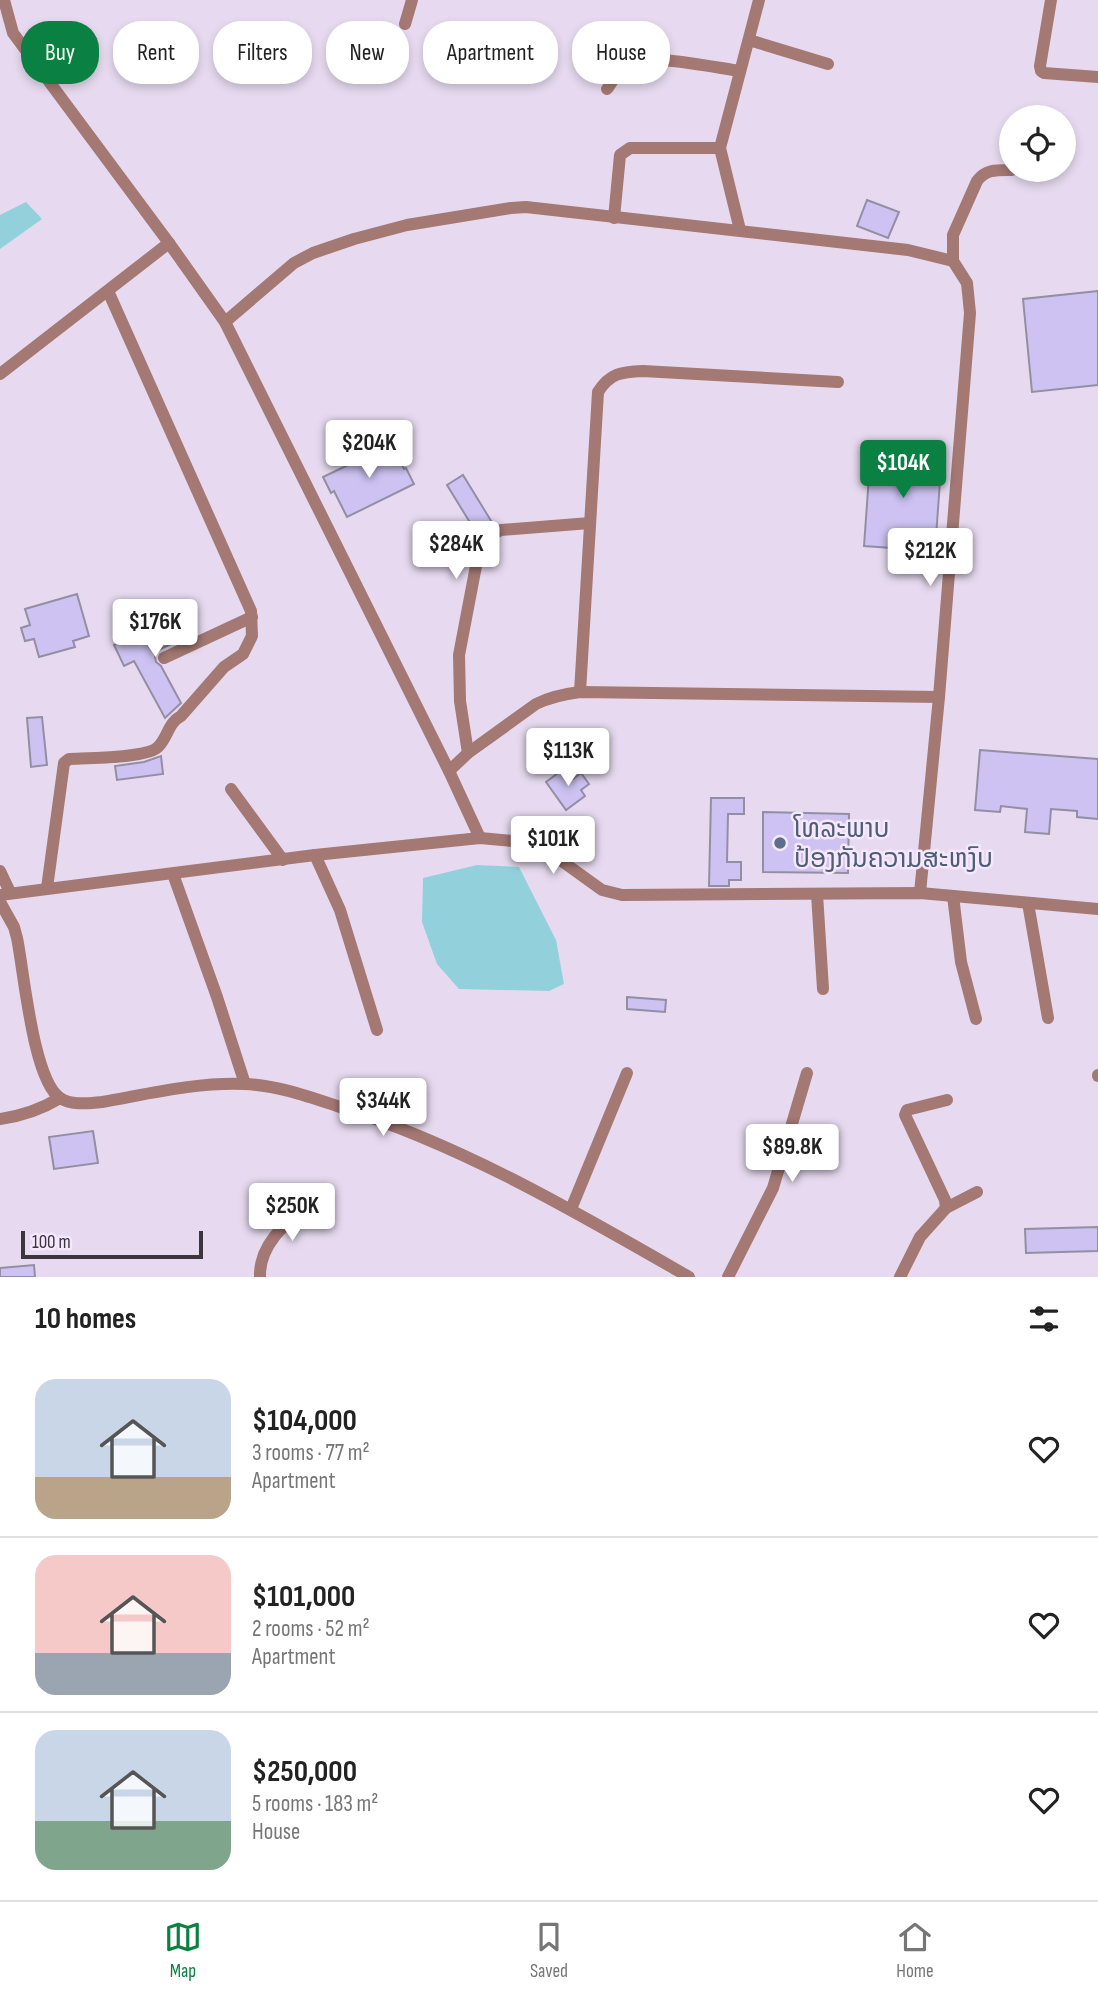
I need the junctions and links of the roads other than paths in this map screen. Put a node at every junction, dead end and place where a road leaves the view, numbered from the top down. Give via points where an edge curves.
1 (4, 0) edge
2 (412, 0) edge
3 (759, 0) edge
4 (1051, 0) edge
5 (406, 21) edge
6 (749, 40) junction
7 (828, 64) dead end
8 (740, 71) junction
9 (1098, 77) edge
10 (607, 89) dead end
11 (720, 148) junction
12 (999, 171) edge
13 (614, 218) junction
14 (740, 230) junction
15 (169, 243) junction
16 (953, 261) junction
17 (108, 291) junction
18 (225, 322) junction
19 (0, 374) edge
20 (838, 382) dead end
21 (590, 523) junction
22 (252, 617) junction
23 (164, 659) dead end
24 (580, 692) junction
25 (939, 697) junction
26 (468, 753) junction
27 (449, 771) junction
28 (231, 789) dead end
29 (480, 838) junction
30 (315, 855) junction
31 (283, 860) junction
32 (0, 871) edge
33 (173, 874) junction
34 (47, 888) junction
35 (5, 893) edge
36 (920, 893) junction
37 (817, 894) junction
38 (953, 896) junction
39 (0, 902) edge
40 (1028, 903) junction
41 (1098, 909) edge
42 (823, 989) dead end
43 (1048, 1018) dead end
44 (976, 1020) dead end
45 (377, 1030) dead end
46 (627, 1073) dead end
47 (807, 1073) dead end
48 (245, 1084) junction
49 (60, 1098) junction
50 (947, 1100) dead end
51 (0, 1119) edge
52 (977, 1192) dead end
53 (309, 1204) dead end
54 (946, 1208) junction
55 (571, 1209) junction
56 (260, 1277) edge
57 (690, 1277) edge
58 (728, 1277) edge
59 (900, 1277) edge

1 - 15 street via 13,33
2 - 5 street
3 - 6 street
4 - 9 street via 1041,71
6 - 7 street
6 - 8 street
8 - 10 street via 635,60 624,66
8 - 11 street
11 - 13 street via 630,148 623,152
11 - 14 street
12 - 16 street via 983,173 977,181 953,235
13 - 14 street
13 - 18 street via 511,208 354,239 294,263
14 - 16 street via 908,250
15 - 17 street
15 - 18 street
16 - 25 street via 967,283 970,313
17 - 19 street
17 - 22 street
18 - 27 street
20 - 21 street via 643,370 605,380 597,391
21 - 24 street
21 - 26 street via 501,530 480,545 459,655
22 - 23 street
22 - 34 street via 252,636 243,654 224,667 175,720 160,746 138,755 64,763
24 - 25 street
24 - 26 street via 536,704
25 - 36 street
26 - 27 street
27 - 29 street
28 - 31 street
29 - 30 street
29 - 37 street via 545,849 602,890 622,895
30 - 31 street
30 - 45 street via 340,910
31 - 33 street
32 - 35 street
33 - 34 street
33 - 48 street
34 - 35 street
36 - 37 street
36 - 38 street
37 - 42 street
38 - 40 street
38 - 44 street via 961,962
39 - 49 street via 17,938 34,1047 48,1083
40 - 41 street
40 - 43 street
46 - 55 street
47 - 58 street via 773,1188
48 - 49 street via 83,1104
48 - 55 street via 282,1089 384,1120
49 - 51 street via 41,1109
50 - 54 street via 913,1107 905,1115
52 - 54 street
53 - 56 street via 265,1249
54 - 59 street via 920,1237
55 - 57 street

